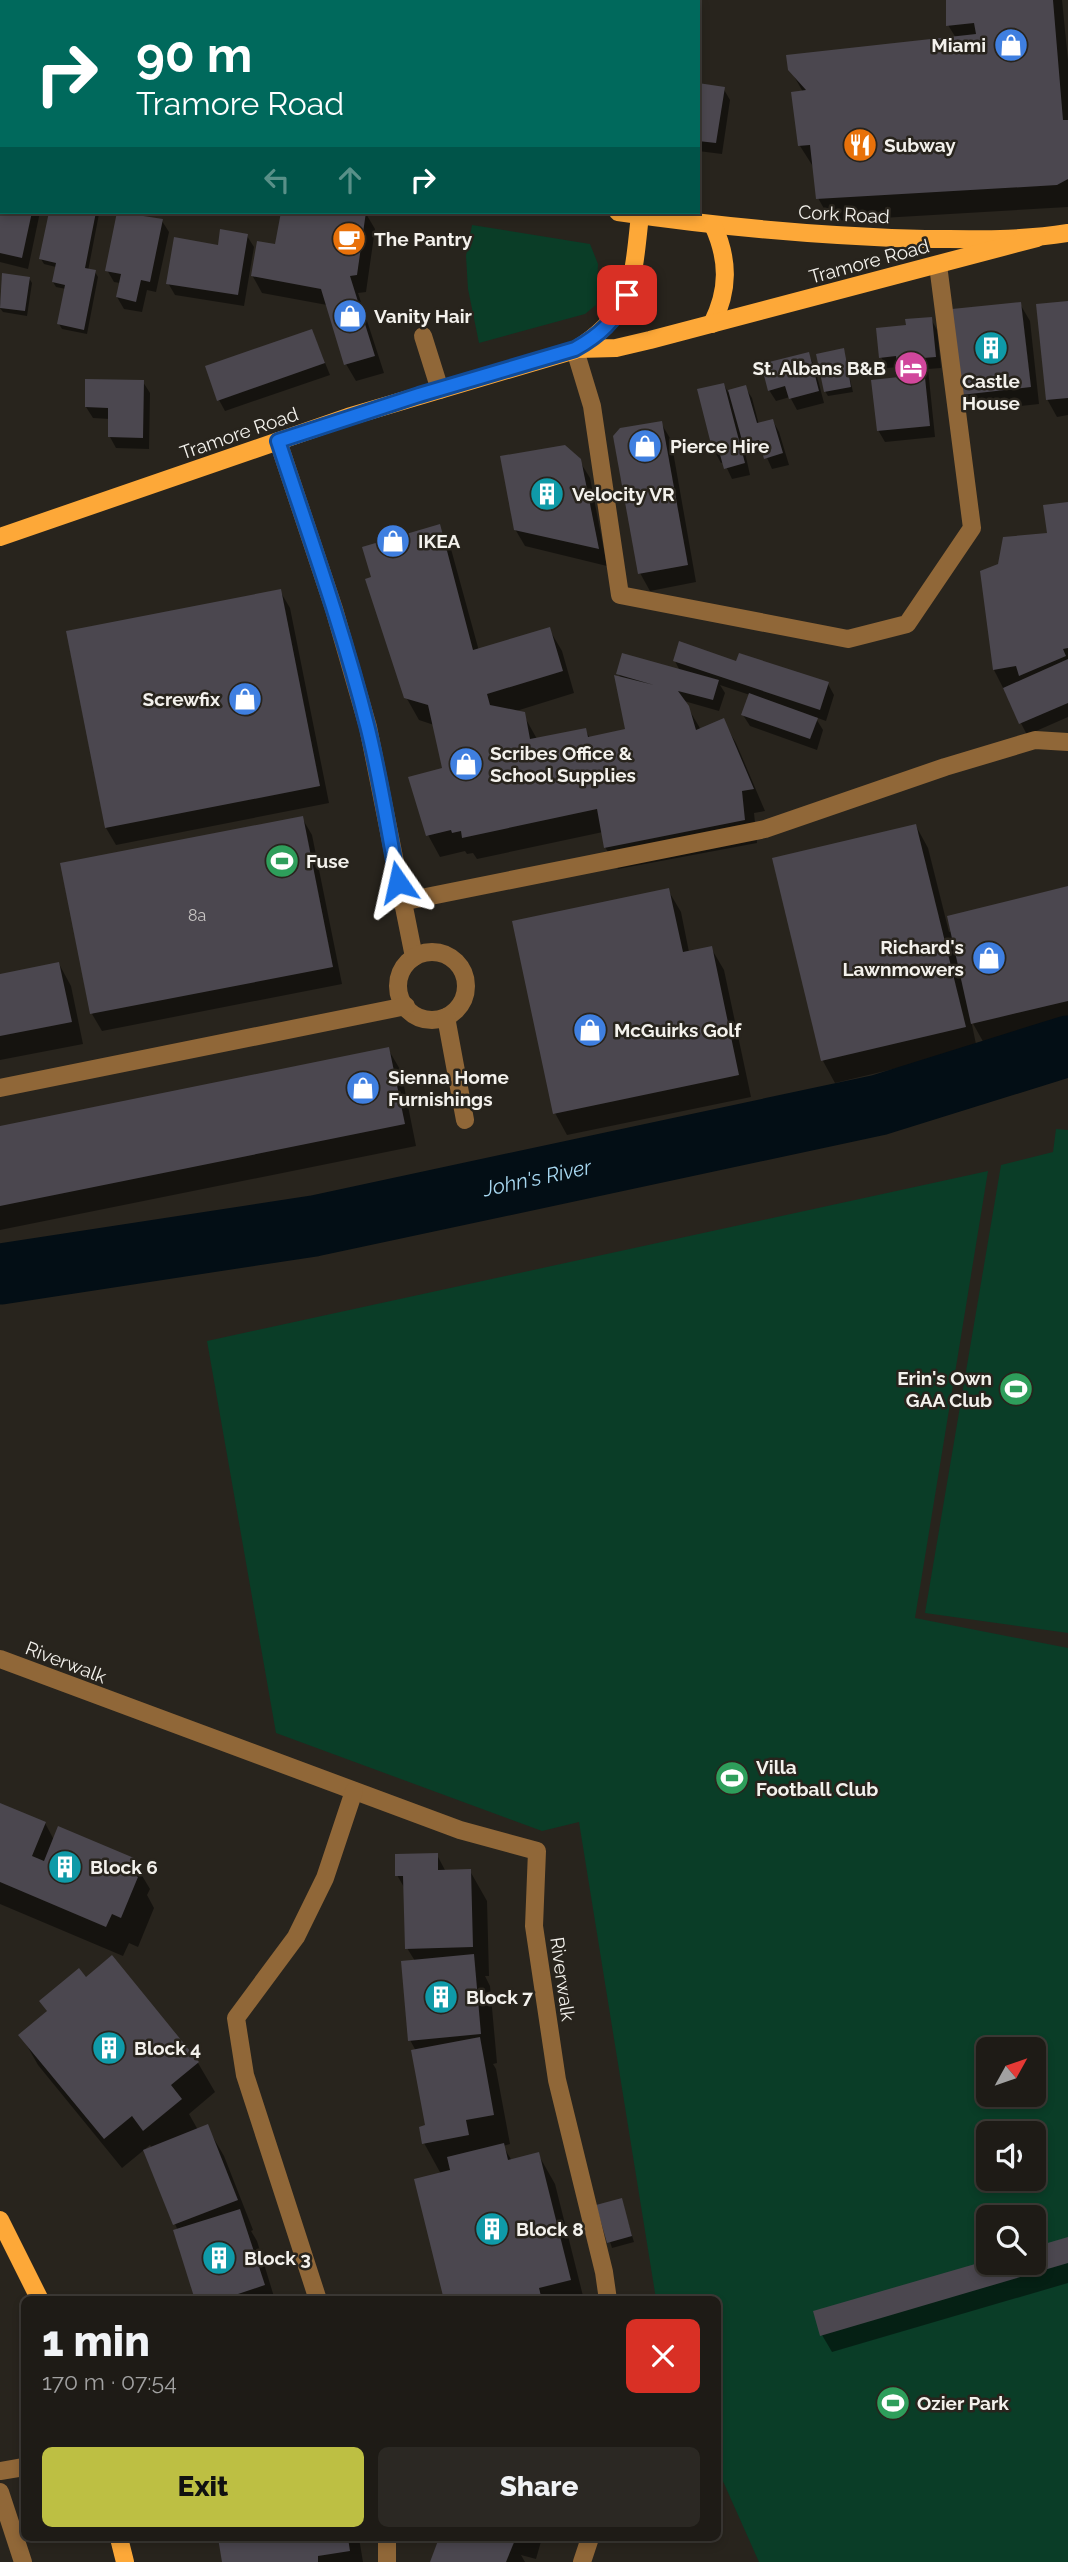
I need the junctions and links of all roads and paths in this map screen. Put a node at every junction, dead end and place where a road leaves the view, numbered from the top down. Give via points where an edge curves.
1 (633, 214) edge
2 (640, 215) junction
3 (713, 225) junction
4 (1068, 233) edge
5 (1037, 238) junction
6 (938, 265) junction
7 (712, 324) junction
8 (423, 336) dead end
9 (575, 349) junction
10 (440, 390) junction
11 (278, 441) junction
12 (0, 537) edge
13 (1068, 742) edge
14 (401, 902) junction
15 (414, 957) junction
16 (405, 1006) junction
17 (446, 1017) junction
18 (0, 1088) edge
19 (465, 1120) dead end
20 (0, 1659) edge
21 (354, 1791) junction
22 (0, 2220) edge
23 (38, 2296) edge
24 (317, 2296) edge
25 (607, 2296) edge
26 (21, 2468) edge
27 (0, 2471) edge
28 (0, 2492) edge
29 (120, 2541) edge
30 (387, 2541) edge
31 (589, 2541) edge
32 (23, 2562) edge
33 (125, 2562) edge
34 (387, 2562) edge
35 (582, 2562) edge

1 - 2 main road, Cork Road
2 - 3 main road, Cork Road
2 - 9 main road, Tramore Road via 632,276 620,310 596,337
3 - 5 main road, Cork Road via 887,238
3 - 7 main road via 726,271 723,299
4 - 5 main road, Cork Road
5 - 6 main road, Tramore Road
6 - 7 main road, Tramore Road
6 - 9 street via 972,528 907,624 848,639 620,595 592,406
7 - 9 main road, Tramore Road via 616,348
8 - 10 street
9 - 10 main road, Tramore Road
10 - 11 main road, Tramore Road
11 - 12 main road, Tramore Road
11 - 14 street via 365,715
13 - 14 street via 1035,740 765,829
14 - 15 street
15 - 16 street via 400,974 398,985
15 - 17 street via 446,955 462,970 466,991 462,1002
16 - 17 street via 424,1018
16 - 18 street
17 - 19 street
20 - 21 street, Riverwalk
21 - 24 street via 325,1878 296,1937 236,2018 245,2075
21 - 25 street, Riverwalk via 460,1830 537,1851 534,1926 557,2080
22 - 23 main road
26 - 27 street
28 - 32 street
29 - 33 main road
30 - 34 street
31 - 35 street

